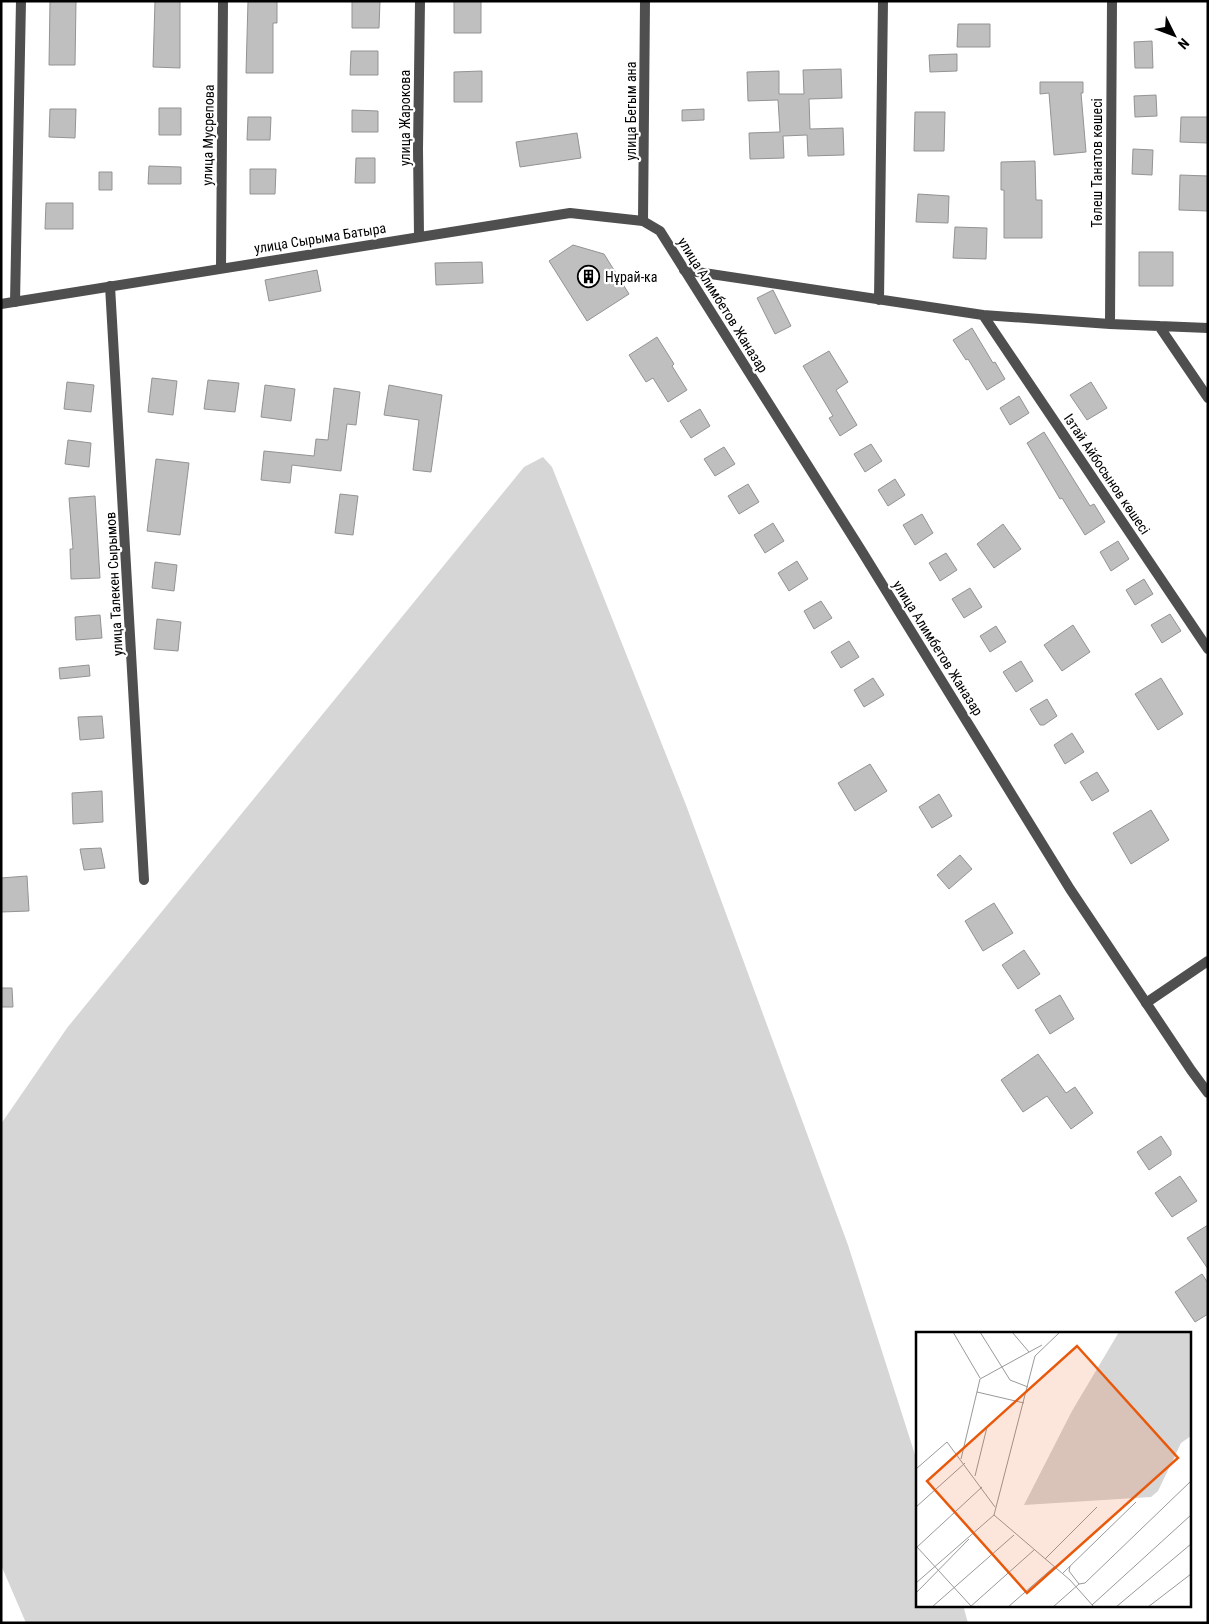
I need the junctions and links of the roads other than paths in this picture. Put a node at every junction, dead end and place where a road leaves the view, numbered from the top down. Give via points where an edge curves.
1 (21, 1) edge
2 (223, 1) edge
3 (420, 1) edge
4 (645, 1) edge
5 (884, 1) edge
6 (1112, 1) edge
7 (644, 221) junction
8 (419, 236) junction
9 (221, 268) junction
10 (684, 270) junction
11 (110, 286) junction
12 (879, 300) junction
13 (15, 302) junction
14 (1, 304) edge
15 (983, 315) junction
16 (1110, 324) junction
17 (1159, 326) junction
18 (1208, 328) edge
19 (1208, 398) edge
20 (1208, 649) edge
21 (144, 880) dead end
22 (1208, 961) edge
23 (1146, 1003) junction
24 (1208, 1093) edge

1 - 13 street
2 - 9 street, улица Мусрепова
3 - 8 street, улица Жарокова
4 - 7 street, улица Бегым ана
5 - 12 street
6 - 16 street, Төлеш Танатов көшесі
7 - 8 street, улица Сырыма Батыра via 570,212
7 - 10 street, улица Алимбетов Жаназар via 660,231
8 - 9 street, улица Сырыма Батыра
9 - 11 street, улица Сырыма Батыра
10 - 12 street
10 - 23 street, улица Алимбетов Жаназар via 1070,889
11 - 13 street, улица Сырыма Батыра
11 - 21 street, улица Талекен Сырымов
12 - 15 street
13 - 14 street, улица Сырыма Батыра
15 - 16 street
15 - 20 street, Ізтай Айбосынов көшесі
16 - 17 street
17 - 18 street
17 - 19 street
22 - 23 street
23 - 24 street, улица Алимбетов Жаназар

